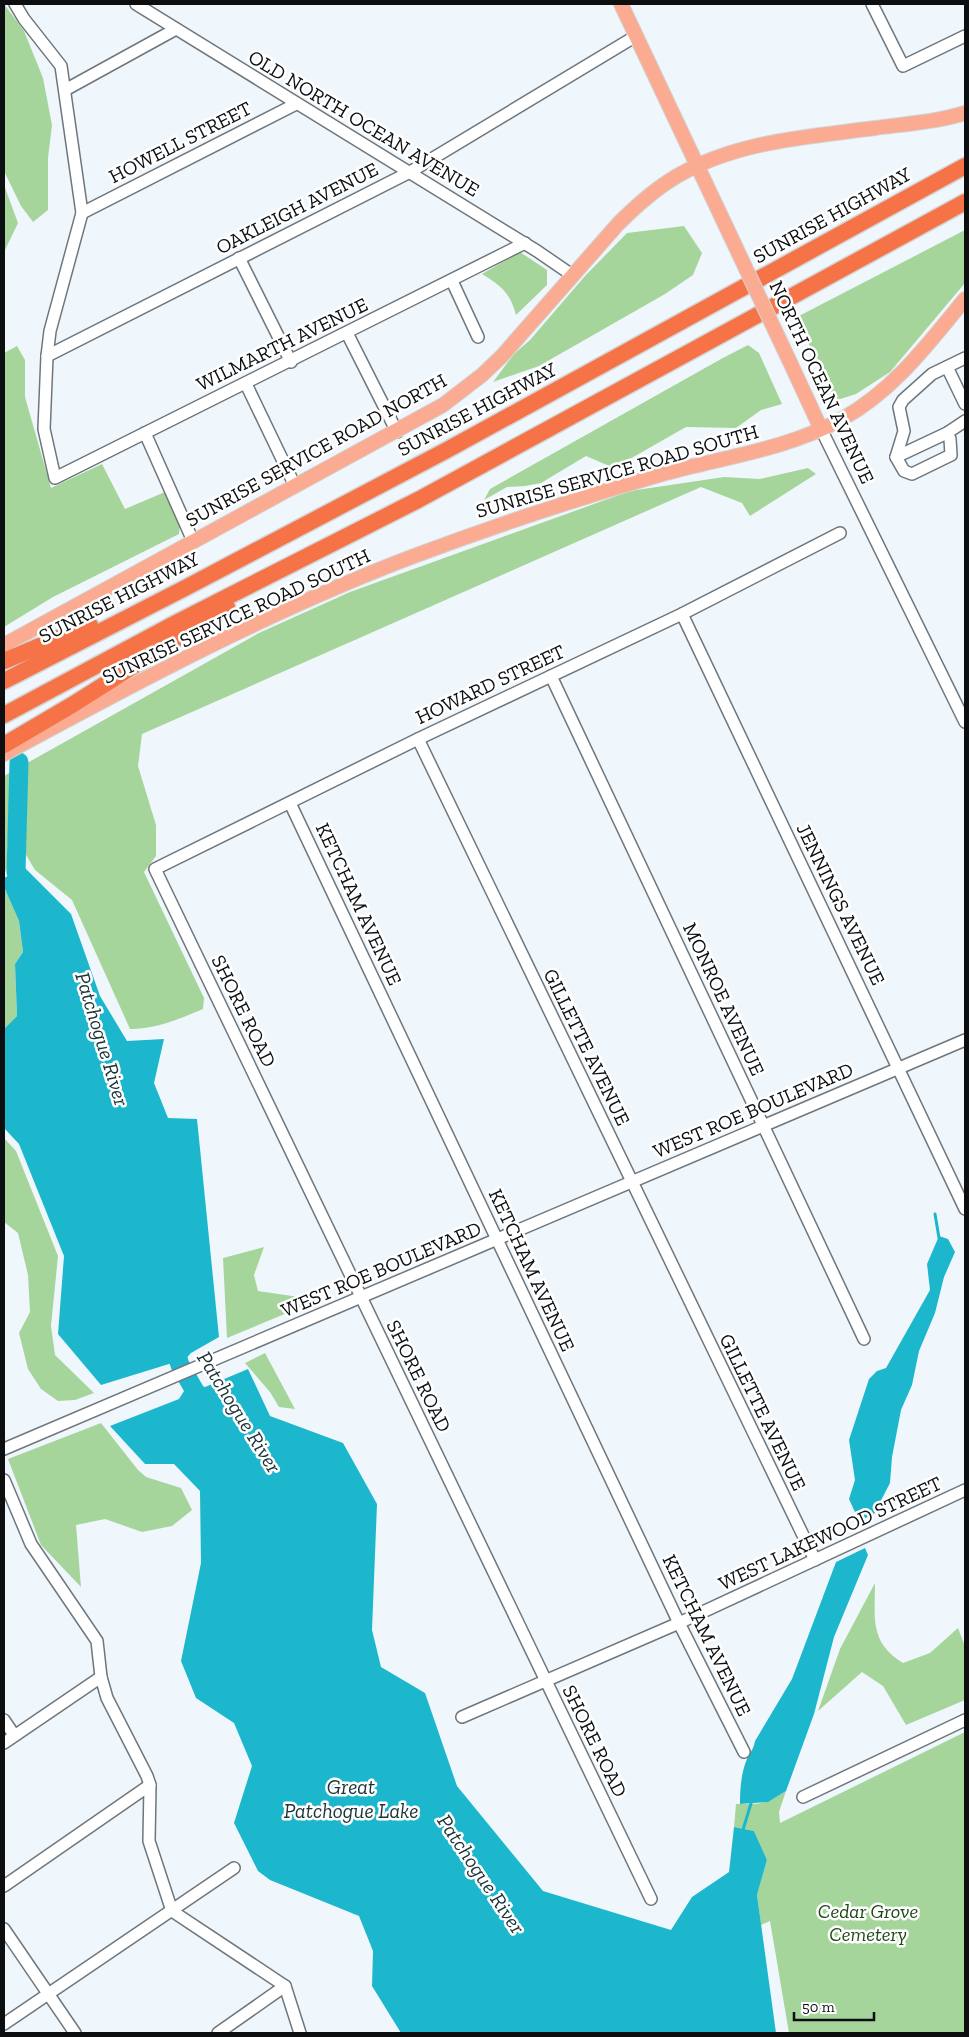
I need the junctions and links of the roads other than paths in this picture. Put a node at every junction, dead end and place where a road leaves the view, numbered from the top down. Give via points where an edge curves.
1 (15, 4) edge
2 (136, 4) edge
3 (621, 4) edge
4 (872, 4) edge
5 (176, 29) junction
6 (636, 36) junction
7 (965, 36) edge
8 (65, 90) junction
9 (296, 104) junction
10 (965, 113) edge
11 (698, 166) junction
12 (965, 166) edge
13 (410, 172) junction
14 (965, 202) edge
15 (82, 213) junction
16 (525, 243) junction
17 (239, 258) junction
18 (572, 275) junction
19 (452, 280) junction
20 (965, 299) edge
21 (348, 333) junction
22 (478, 337) dead end
23 (47, 356) junction
24 (965, 358) edge
25 (291, 362) junction
26 (946, 367) junction
27 (246, 384) junction
28 (965, 404) edge
29 (965, 421) edge
30 (821, 429) junction
31 (396, 432) junction
32 (145, 433) junction
33 (947, 433) junction
34 (896, 457) junction
35 (296, 486) junction
36 (840, 534) dead end
37 (193, 541) junction
38 (280, 572) junction
39 (187, 587) junction
40 (682, 614) junction
41 (4, 646) edge
42 (4, 661) edge
43 (551, 676) junction
44 (4, 681) edge
45 (4, 715) edge
46 (965, 722) edge
47 (418, 739) junction
48 (4, 745) edge
49 (4, 754) edge
50 (290, 803) junction
51 (155, 869) joint
52 (965, 1040) edge
53 (898, 1068) junction
54 (763, 1126) junction
55 (631, 1182) junction
56 (965, 1209) edge
57 (498, 1240) junction
58 (361, 1298) junction
59 (864, 1338) dead end
60 (4, 1449) edge
61 (4, 1480) edge
62 (965, 1490) edge
63 (815, 1560) junction
64 (679, 1623) junction
65 (101, 1677) junction
66 (546, 1681) junction
67 (462, 1717) dead end
68 (4, 1720) edge
69 (965, 1720) edge
70 (14, 1736) junction
71 (4, 1743) edge
72 (744, 1752) dead end
73 (150, 1785) junction
74 (802, 1797) dead end
75 (234, 1868) dead end
76 (4, 1886) edge
77 (651, 1899) dead end
78 (172, 1911) junction
79 (4, 1929) edge
80 (285, 1986) junction
81 (48, 1994) junction
82 (4, 2024) edge
83 (75, 2033) edge
84 (218, 2033) edge
85 (300, 2033) edge

1 - 8 street via 61,66
2 - 5 street, OLD NORTH OCEAN AVENUE
3 - 6 main road, NORTH OCEAN AVENUE
4 - 7 street via 903,66
5 - 8 street
5 - 9 street, OLD NORTH OCEAN AVENUE
6 - 11 main road, NORTH OCEAN AVENUE
6 - 13 street, OAKLEIGH AVENUE
8 - 15 street
9 - 13 street, OLD NORTH OCEAN AVENUE
9 - 15 street, HOWELL STREET
10 - 11 main road, SUNRISE SERVICE ROAD NORTH via 932,121 767,143
11 - 18 main road, SUNRISE SERVICE ROAD NORTH via 676,177 637,206
11 - 30 main road, NORTH OCEAN AVENUE, bridge
12 - 39 highway, SUNRISE HIGHWAY via 473,436
13 - 16 street, OLD NORTH OCEAN AVENUE
13 - 17 street, OAKLEIGH AVENUE
14 - 38 highway via 540,436
15 - 23 street via 50,331
16 - 18 street, OLD NORTH OCEAN AVENUE
16 - 19 street, WILMARTH AVENUE
17 - 23 street, OAKLEIGH AVENUE
17 - 25 street
18 - 31 main road, SUNRISE SERVICE ROAD NORTH via 482,375 443,405
19 - 21 street, WILMARTH AVENUE
19 - 22 street
20 - 30 main road, SUNRISE SERVICE ROAD SOUTH via 896,378 856,411
21 - 25 street, WILMARTH AVENUE
21 - 31 street
23 - 32 street, WILMARTH AVENUE via 44,428 55,478
24 - 26 street
25 - 27 street, WILMARTH AVENUE
26 - 28 street
26 - 34 street via 932,374 899,407 904,431
27 - 32 street, WILMARTH AVENUE
27 - 35 street
29 - 33 street
30 - 46 street, NORTH OCEAN AVENUE
30 - 49 main road, SUNRISE SERVICE ROAD SOUTH via 799,438 573,500 410,557 303,602 200,651
31 - 35 main road, SUNRISE SERVICE ROAD NORTH
32 - 37 street
33 - 34 street
33 - 34 street via 951,455 912,474 904,471
35 - 37 main road, SUNRISE SERVICE ROAD NORTH
36 - 40 street, HOWARD STREET
37 - 41 main road, SUNRISE SERVICE ROAD NORTH
38 - 45 highway via 122,651
38 - 48 highway via 202,624
39 - 42 highway
39 - 44 highway, SUNRISE HIGHWAY
40 - 43 street, HOWARD STREET
40 - 53 street, JENNINGS AVENUE
43 - 47 street, HOWARD STREET
43 - 54 street, MONROE AVENUE
47 - 50 street, HOWARD STREET
47 - 55 street, GILLETTE AVENUE
50 - 51 street, HOWARD STREET
50 - 57 street, KETCHAM AVENUE
51 - 58 street, SHORE ROAD
52 - 53 street, WEST ROE BOULEVARD
53 - 54 street, WEST ROE BOULEVARD
53 - 56 street, JENNINGS AVENUE
54 - 55 street, WEST ROE BOULEVARD
54 - 59 street, MONROE AVENUE
55 - 57 street, WEST ROE BOULEVARD
55 - 63 street, GILLETTE AVENUE
57 - 58 street, WEST ROE BOULEVARD
57 - 64 street, KETCHAM AVENUE
58 - 60 street, WEST ROE BOULEVARD
58 - 66 street, SHORE ROAD
61 - 65 street via 31,1544 97,1641
62 - 63 street, WEST LAKEWOOD STREET
63 - 64 street, WEST LAKEWOOD STREET
64 - 66 street, WEST LAKEWOOD STREET
64 - 72 street, KETCHAM AVENUE
65 - 70 street
65 - 73 street
66 - 67 street, WEST LAKEWOOD STREET
66 - 77 street, SHORE ROAD
68 - 70 street
69 - 74 street
70 - 71 street
73 - 76 street
73 - 78 street via 149,1842
75 - 78 street
78 - 80 street
78 - 81 street
79 - 81 street
80 - 84 street
80 - 85 street
81 - 82 street
81 - 83 street

